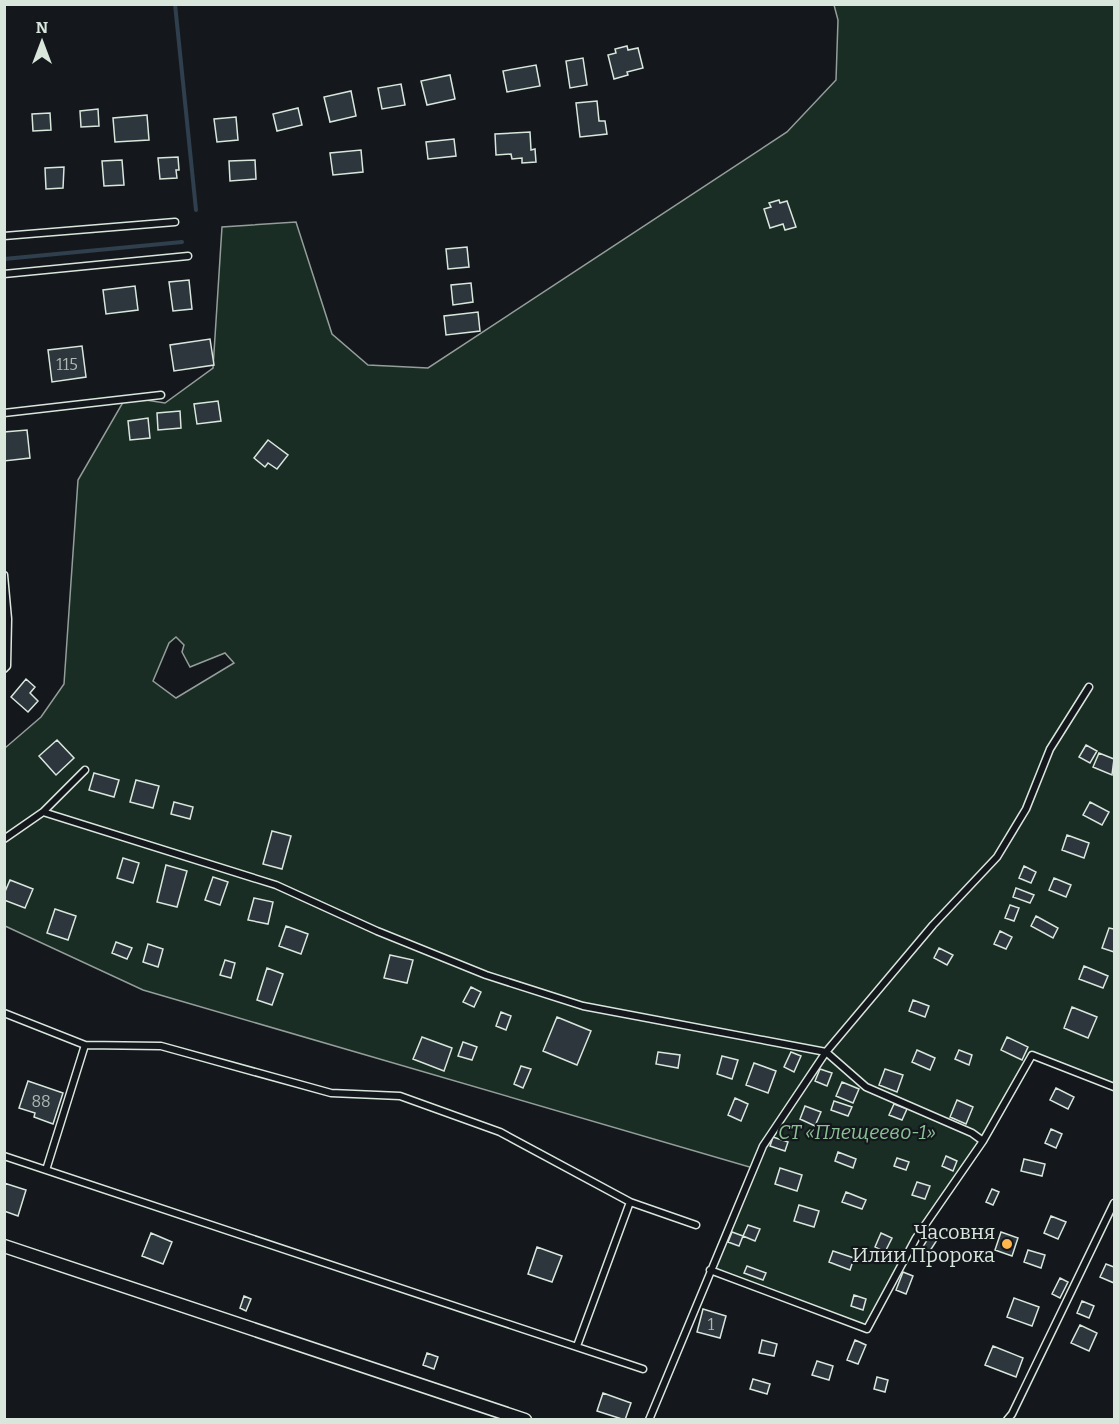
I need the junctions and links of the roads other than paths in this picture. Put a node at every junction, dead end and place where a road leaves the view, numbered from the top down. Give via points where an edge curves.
1 (175, 222) dead end
2 (4, 236) edge
3 (188, 256) dead end
4 (4, 274) edge
5 (161, 395) dead end
6 (4, 414) edge
7 (4, 575) edge
8 (4, 669) edge
9 (1089, 687) dead end
10 (85, 770) dead end
11 (43, 812) junction
12 (4, 838) edge
13 (4, 1013) edge
14 (85, 1045) junction
15 (826, 1052) junction
16 (1114, 1087) edge
17 (983, 1141) junction
18 (4, 1156) edge
19 (46, 1170) junction
20 (630, 1202) junction
21 (1114, 1203) edge
22 (696, 1226) dead end
23 (4, 1246) edge
24 (710, 1270) junction
25 (577, 1346) junction
26 (644, 1368) dead end
27 (525, 1419) edge
28 (649, 1419) edge
29 (1007, 1419) edge

1 - 2 lane
3 - 4 lane
5 - 6 lane
7 - 8 lane via 8,620 8,666
9 - 15 lane via 1050,749 1026,809 998,857 933,925
10 - 11 lane
11 - 12 lane
11 - 15 lane via 276,885 486,975 583,1006
13 - 14 lane
14 - 19 lane
14 - 20 lane via 161,1046 331,1093 400,1096 500,1132
15 - 17 lane via 866,1087
15 - 24 lane via 763,1146
16 - 17 lane via 1032,1055
17 - 24 lane via 916,1238 867,1329
18 - 19 lane
19 - 25 lane
20 - 22 lane
20 - 25 lane
21 - 29 lane
23 - 27 street
24 - 28 lane
25 - 26 lane

